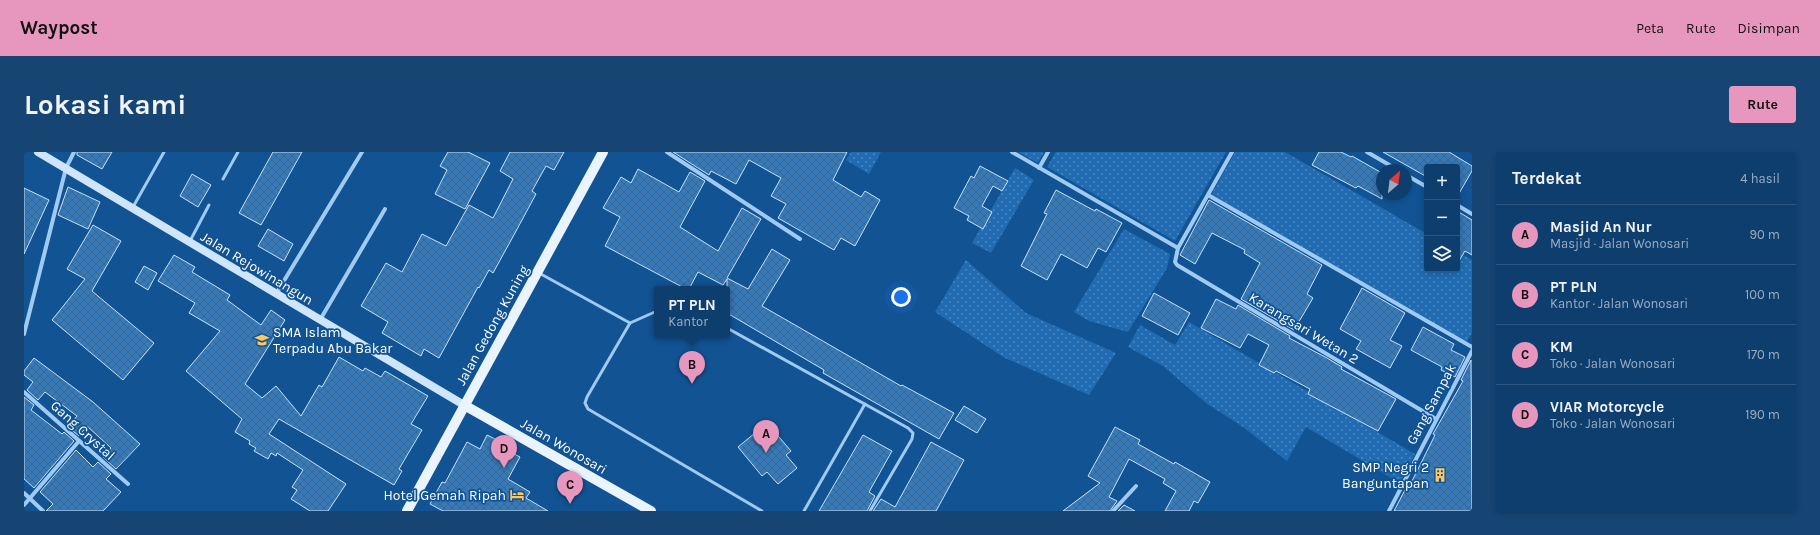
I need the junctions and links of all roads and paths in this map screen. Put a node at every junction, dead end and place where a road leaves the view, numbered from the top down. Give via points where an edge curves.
1 (38, 152) edge
2 (74, 152) edge
3 (164, 152) edge
4 (238, 152) edge
5 (362, 152) edge
6 (603, 152) edge
7 (667, 152) edge
8 (1012, 152) edge
9 (1048, 152) edge
10 (1232, 152) edge
11 (1367, 152) edge
12 (1388, 164) edge
13 (66, 168) junction
14 (1039, 168) junction
15 (1412, 178) edge
16 (223, 179) dead end
17 (1424, 185) edge
18 (1208, 195) junction
19 (209, 205) dead end
20 (1460, 207) edge
21 (132, 208) junction
22 (385, 209) dead end
23 (1472, 214) edge
24 (800, 239) dead end
25 (189, 242) junction
26 (1178, 248) junction
27 (537, 272) junction
28 (275, 294) junction
29 (654, 312) edge
30 (320, 321) junction
31 (630, 322) junction
32 (730, 330) edge
33 (24, 334) edge
34 (1472, 347) edge
35 (1472, 351) edge
36 (24, 392) edge
37 (866, 404) junction
38 (464, 405) junction
39 (1436, 419) junction
40 (79, 441) junction
41 (128, 484) dead end
42 (1136, 486) dead end
43 (24, 493) edge
44 (30, 498) junction
45 (24, 505) edge
46 (43, 511) edge
47 (407, 511) edge
48 (651, 511) edge
49 (762, 511) edge
50 (804, 511) edge
51 (870, 511) edge
52 (1113, 511) edge
53 (1389, 511) edge

1 - 13 main road, Jalan Rejowinangun
2 - 13 street
3 - 21 lane
4 - 16 lane
5 - 28 street
6 - 27 main road, Jalan Gedong Kuning
7 - 24 street
8 - 14 street
9 - 14 street
10 - 18 street
11 - 12 street
13 - 21 main road, Jalan Rejowinangun
13 - 33 street
14 - 26 street
15 - 17 street
18 - 26 street
18 - 34 street
19 - 25 lane
20 - 23 street
21 - 25 main road, Jalan Rejowinangun
22 - 30 street
25 - 28 main road, Jalan Rejowinangun
26 - 39 street, Karangsari Wetan 2 via 1175,262 1177,264
27 - 31 lane
27 - 38 main road, Jalan Gedong Kuning
28 - 30 main road, Jalan Rejowinangun
29 - 31 lane
30 - 38 main road, Jalan Rejowinangun
31 - 49 lane via 587,397 585,403 588,409
32 - 37 lane
35 - 39 street, Gang Sampak
36 - 40 street, Gang Crystal
37 - 50 lane
37 - 51 lane via 913,433 912,439
38 - 47 main road, Jalan Gedong Kuning
38 - 48 main road, Jalan Wonosari
39 - 53 street, Gang Sampak
40 - 41 street, Gang Crystal
40 - 44 street
42 - 52 street
43 - 44 street
44 - 45 street
44 - 46 street

